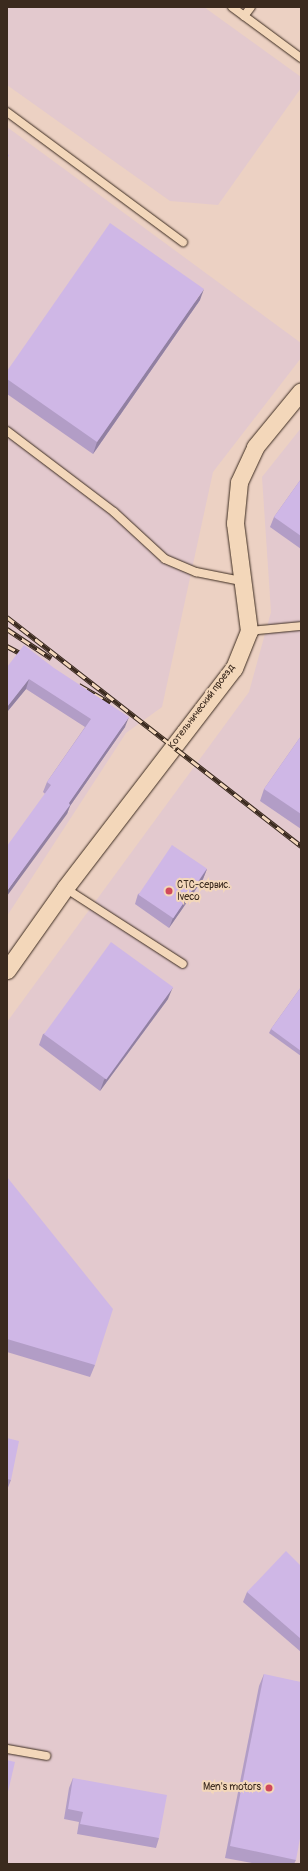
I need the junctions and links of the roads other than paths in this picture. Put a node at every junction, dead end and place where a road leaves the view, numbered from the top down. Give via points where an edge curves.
1 (232, 7) edge
2 (251, 7) edge
3 (244, 16) junction
4 (301, 58) edge
5 (7, 112) edge
6 (183, 242) dead end
7 (301, 391) edge
8 (7, 431) edge
9 (241, 581) junction
10 (301, 626) edge
11 (249, 631) junction
12 (65, 888) junction
13 (182, 964) dead end
14 (7, 970) edge
15 (7, 1750) edge
16 (46, 1756) dead end

1 - 3 lane
2 - 3 lane
3 - 4 lane
5 - 6 lane
7 - 9 street via 255,447 239,482 235,523
8 - 9 lane via 114,512 165,559 196,572
9 - 11 street
10 - 11 lane
11 - 12 street, Котельнический проезд via 234,668
12 - 13 lane
12 - 14 street, Котельнический проезд
15 - 16 lane

